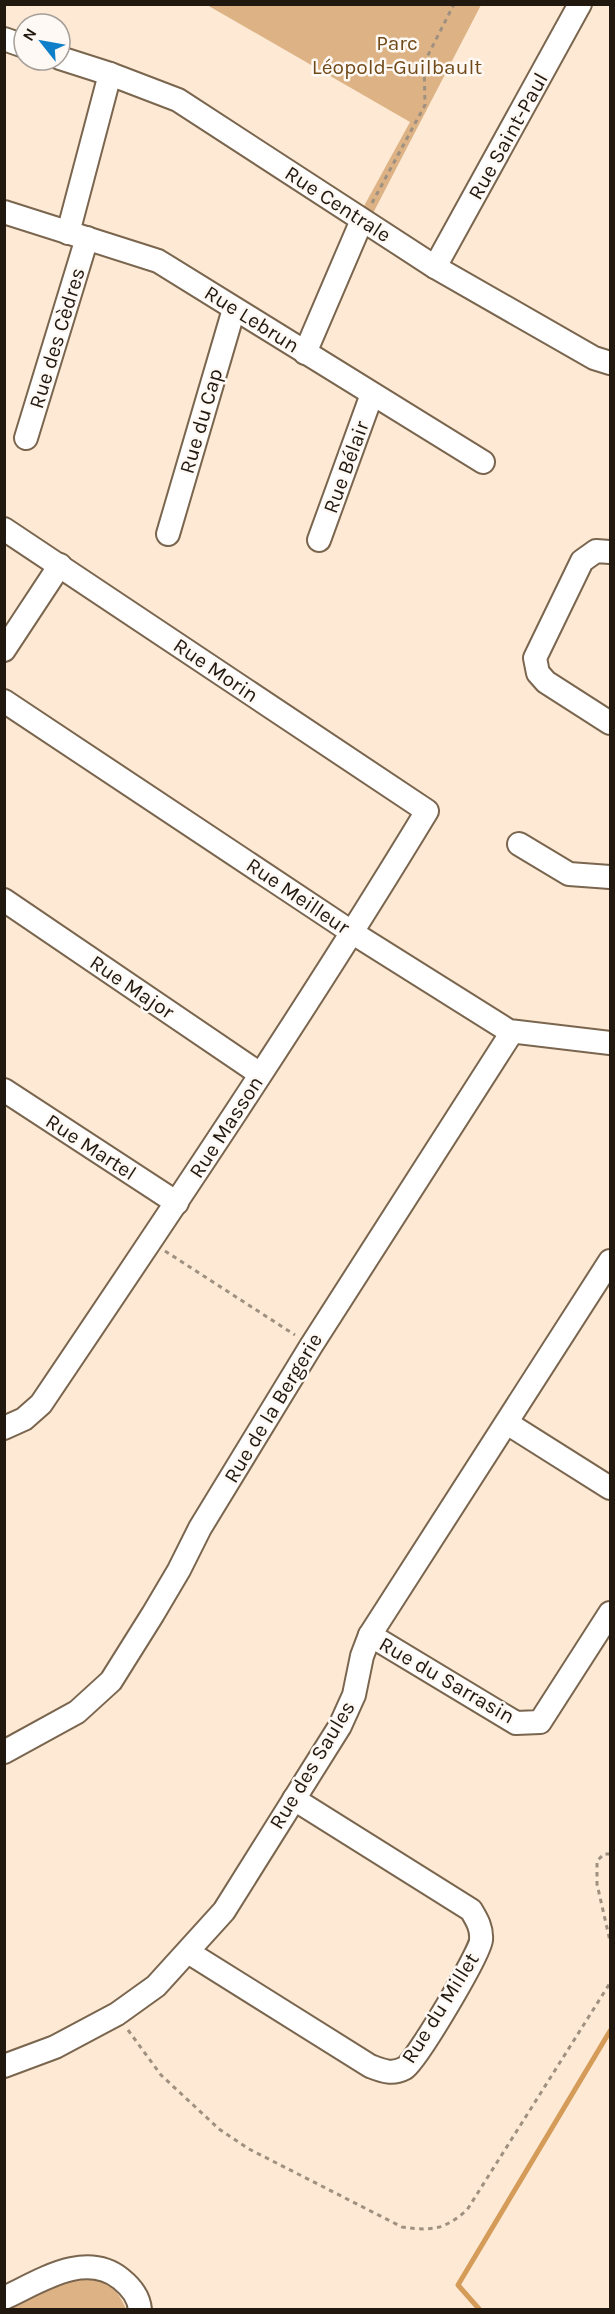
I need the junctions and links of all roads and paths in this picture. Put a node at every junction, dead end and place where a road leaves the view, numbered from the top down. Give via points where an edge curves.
1 (454, 4) edge
2 (580, 4) edge
3 (72, 62) edge
4 (110, 74) junction
5 (4, 212) edge
6 (362, 220) junction
7 (78, 235) junction
8 (435, 267) junction
9 (234, 309) junction
10 (305, 353) junction
11 (610, 363) edge
12 (372, 394) junction
13 (26, 438) dead end
14 (483, 462) dead end
15 (4, 529) edge
16 (168, 534) dead end
17 (319, 540) dead end
18 (610, 552) edge
19 (60, 565) junction
20 (4, 650) edge
21 (4, 701) edge
22 (610, 723) edge
23 (427, 811) joint
24 (519, 844) dead end
25 (610, 877) edge
26 (4, 900) edge
27 (353, 933) junction
28 (512, 1032) junction
29 (610, 1043) edge
30 (260, 1074) junction
31 (4, 1090) edge
32 (177, 1203) junction
33 (150, 1242) junction
34 (610, 1263) edge
35 (311, 1346) junction
36 (507, 1423) junction
37 (5, 1428) edge
38 (610, 1488) edge
39 (610, 1613) edge
40 (370, 1635) junction
41 (4, 1752) edge
42 (294, 1799) junction
43 (610, 1854) edge
44 (610, 1941) edge
45 (188, 1952) junction
46 (610, 1983) edge
47 (117, 2014) junction
48 (4, 2066) edge
49 (4, 2298) edge
50 (140, 2310) edge

1 - 6 path via 424,63 424,105
2 - 8 street, Rue Saint-Paul
3 - 4 street, Rue Centrale
4 - 6 street, Rue Centrale via 178,100
4 - 7 street, Rue des Cèdres
5 - 7 street, Rue Lebrun
6 - 8 street, Rue Centrale
6 - 10 street
7 - 9 street, Rue Lebrun via 158,261
7 - 13 street, Rue des Cèdres
8 - 11 street, Rue Centrale via 594,358
9 - 10 street, Rue Lebrun
9 - 16 street, Rue du Cap
10 - 12 street, Rue Lebrun
12 - 14 street, Rue Lebrun
12 - 17 street, Rue Bélair
15 - 19 street, Rue Morin
18 - 22 street via 596,551 582,561 535,658 538,673 546,682
19 - 20 street
19 - 23 street, Rue Morin
21 - 27 street, Rue Meilleur
23 - 27 street, Rue Masson
24 - 25 street via 569,874
26 - 30 street, Rue Major
27 - 28 street, Rue Meilleur
27 - 30 street, Rue Masson
28 - 29 street, Rue Meilleur
28 - 35 street, Rue de la Bergerie
30 - 32 street, Rue Masson
31 - 32 street, Rue Martel
32 - 33 street, Rue Masson
33 - 35 path
33 - 37 street, Rue Masson via 41,1404 24,1419
34 - 36 street, Rue des Saules
35 - 41 street, Rue de la Bergerie via 111,1681 77,1712
36 - 38 street
36 - 40 street, Rue des Saules
39 - 40 street, Rue du Sarrasin via 540,1722 516,1724
40 - 42 street, Rue des Saules via 354,1695 340,1726
42 - 45 street, Rue des Saules via 224,1911
42 - 45 street, Rue du Millet via 471,1910 480,1926 481,1943 407,2067 390,2073 370,2066
43 - 44 path via 597,1861 597,1884
45 - 47 street, Rue des Saules via 156,1986
46 - 47 path via 467,2210 450,2225 421,2230 402,2227 249,2149 219,2129 161,2075
47 - 48 street, Rue des Saules via 55,2047
49 - 50 street via 64,2270 84,2267 117,2276 131,2288

